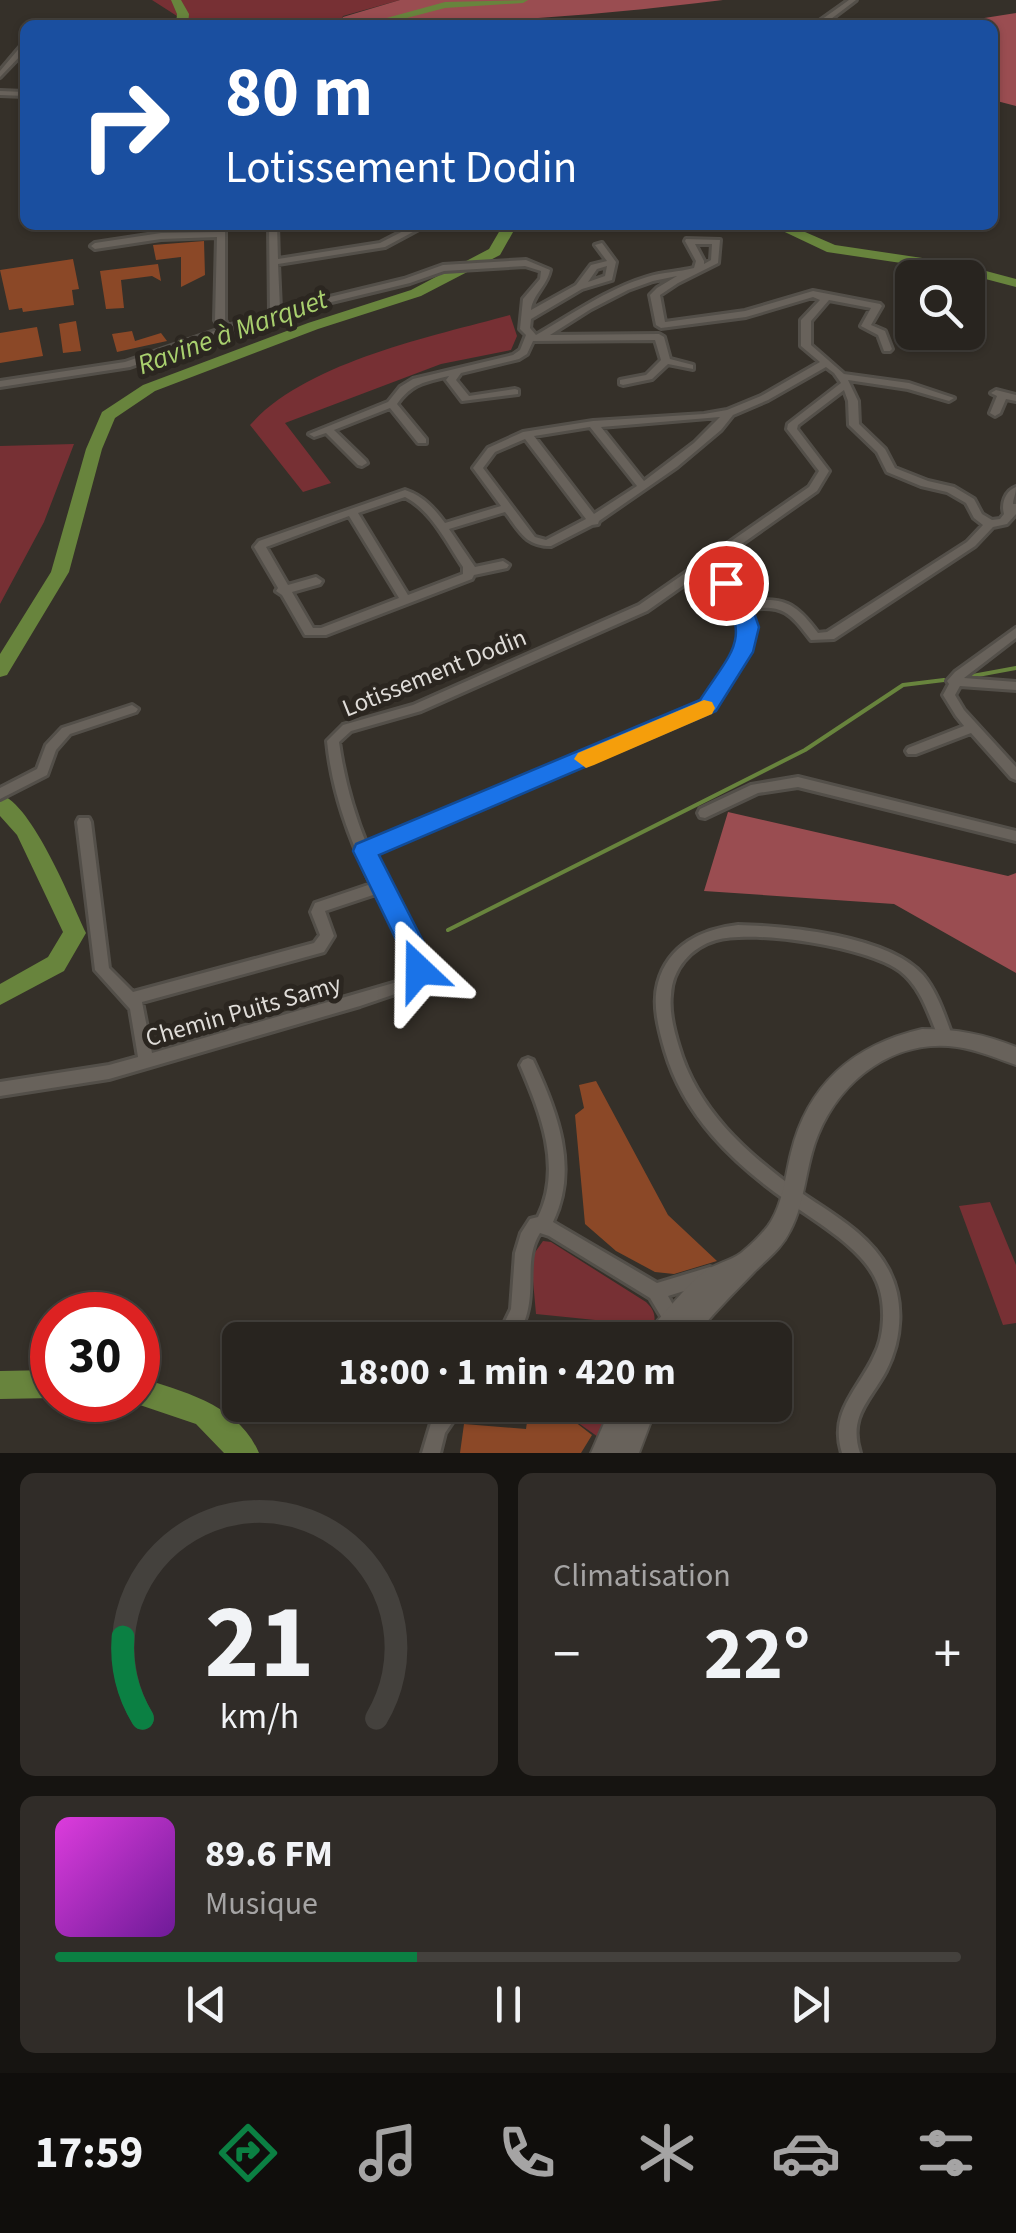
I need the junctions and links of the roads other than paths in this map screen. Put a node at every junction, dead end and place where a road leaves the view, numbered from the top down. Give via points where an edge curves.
1 (853, 0) edge
2 (825, 20) edge
3 (20, 53) edge
4 (0, 75) edge
5 (220, 230) edge
6 (273, 230) edge
7 (411, 230) edge
8 (599, 245) dead end
9 (95, 246) dead end
10 (275, 262) junction
11 (612, 262) junction
12 (579, 287) junction
13 (823, 296) junction
14 (275, 313) junction
15 (525, 318) junction
16 (225, 331) junction
17 (530, 337) junction
18 (887, 350) dead end
19 (666, 361) junction
20 (825, 363) junction
21 (690, 367) dead end
22 (458, 371) junction
23 (843, 380) junction
24 (623, 382) dead end
25 (0, 384) edge
26 (898, 384) junction
27 (515, 392) dead end
28 (888, 396) dead end
29 (949, 398) dead end
30 (1016, 398) edge
31 (392, 404) junction
32 (729, 413) junction
33 (995, 414) dead end
34 (593, 424) junction
35 (328, 428) junction
36 (314, 434) dead end
37 (527, 434) junction
38 (422, 441) dead end
39 (362, 463) dead end
40 (642, 485) junction
41 (1016, 490) edge
42 (506, 508) junction
43 (1012, 510) edge
44 (352, 511) junction
45 (594, 522) junction
46 (990, 524) junction
47 (442, 528) junction
48 (709, 561) junction
49 (503, 565) dead end
50 (470, 572) junction
51 (316, 581) dead end
52 (282, 591) junction
53 (406, 600) junction
54 (743, 606) junction
55 (1016, 632) edge
56 (954, 682) junction
57 (1016, 686) edge
58 (132, 709) dead end
59 (973, 727) junction
60 (912, 751) dead end
61 (1016, 774) edge
62 (0, 794) edge
63 (705, 813) dead end
64 (84, 822) dead end
65 (1016, 836) edge
66 (365, 851) junction
67 (380, 887) junction
68 (133, 998) junction
69 (946, 1038) junction
70 (1016, 1056) edge
71 (146, 1062) junction
72 (528, 1066) dead end
73 (0, 1088) edge
74 (792, 1195) junction
75 (543, 1224) junction
76 (748, 1262) junction
77 (720, 1273) junction
78 (656, 1292) junction
79 (515, 1322) edge
80 (671, 1322) edge
81 (683, 1322) edge
82 (686, 1322) edge
83 (442, 1422) edge
84 (618, 1422) edge
85 (638, 1422) edge
86 (431, 1453) edge
87 (604, 1453) edge
88 (626, 1453) edge
89 (851, 1453) edge

1 - 2 street
3 - 4 street
5 - 9 street
5 - 16 street
6 - 10 street
7 - 10 street via 382,244
8 - 11 street
10 - 14 street
11 - 12 street via 594,267
11 - 12 street via 609,278
12 - 15 street
13 - 17 street via 661,325 654,295 696,271 636,282 574,320
13 - 18 street via 877,306 866,326 882,333
13 - 20 street via 806,320 803,338
14 - 15 street via 455,266 526,263 546,270
14 - 16 street
15 - 17 street
16 - 25 street via 125,366
17 - 19 street via 654,336 662,341
17 - 22 street via 516,357
19 - 21 street
19 - 24 street via 648,377
20 - 23 street
20 - 32 street
22 - 27 street via 450,380 466,399
22 - 31 street via 408,384
23 - 26 street
23 - 46 street via 854,425 892,470 970,500
23 - 48 street, Lotissement Dodin via 793,424 824,471 821,480
26 - 28 street
26 - 29 street
30 - 33 street via 1000,394
31 - 35 street
31 - 38 street
32 - 34 street
32 - 40 street via 714,434
34 - 37 street
34 - 40 street
35 - 36 street
35 - 39 street
37 - 42 street via 478,462
37 - 45 street
40 - 45 street
41 - 43 street via 1008,501
42 - 45 street via 540,544
42 - 47 street
43 - 46 street via 1003,522
44 - 47 street via 413,494
44 - 52 street via 262,543
44 - 53 street
46 - 54 street via 971,544 830,636 815,637 784,604
47 - 50 street
48 - 54 street
48 - 66 street, Lotissement Dodin via 616,622 338,735 334,762
49 - 50 street
50 - 53 street
51 - 52 street
52 - 53 street via 304,629 314,634
54 - 66 street via 749,627 742,652 698,713
55 - 56 street
56 - 57 street
56 - 59 street via 950,695
58 - 62 street via 66,731 50,748 42,772
59 - 60 street
59 - 61 street
63 - 65 street via 756,788 798,782
64 - 68 street via 102,970
66 - 67 street, Chemin Puits Samy
67 - 68 street via 320,906 327,936 319,948
67 - 71 street, Chemin Puits Samy via 419,959 414,978
68 - 71 street
69 - 70 main road
69 - 74 main road via 884,1047 852,1066 808,1132
69 - 74 street via 925,984 898,962 840,942 720,933 676,958 663,1005 688,1094 712,1128
71 - 73 street, Chemin Puits Samy
72 - 75 street via 552,1128 559,1188
74 - 76 main road via 777,1232
74 - 89 street via 832,1220 881,1272 891,1297 886,1350 851,1407
75 - 78 street
75 - 79 street via 536,1224 520,1253 523,1306
76 - 77 main road
76 - 82 main road
77 - 78 street
77 - 81 main road
78 - 80 street
83 - 86 street
84 - 87 main road
85 - 88 main road

